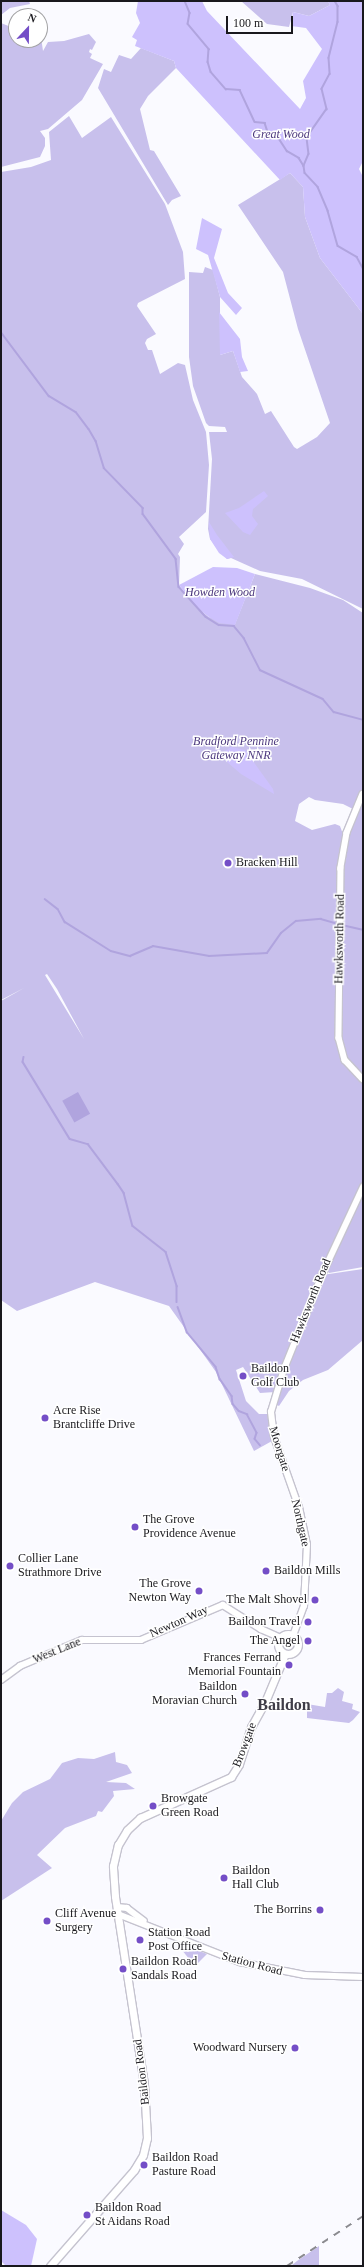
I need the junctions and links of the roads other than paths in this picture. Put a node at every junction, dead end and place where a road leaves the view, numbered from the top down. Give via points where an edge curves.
1 (363, 794) edge
2 (363, 1079) edge
3 (363, 1187) edge
4 (271, 1419) joint
5 (288, 1480) joint
6 (293, 1636) junction
7 (280, 1638) junction
8 (141, 1640) joint
9 (285, 1654) junction
10 (1, 1680) edge
11 (118, 1845) joint
12 (118, 1910) junction
13 (363, 1976) edge
14 (50, 2266) edge

1 - 2 street, Hawksworth Road via 347,833 341,868 339,1038 345,1060
3 - 4 street, Hawksworth Road via 327,1263 293,1346 275,1392
4 - 5 street, Moorgate
5 - 6 street, Northgate via 307,1545 304,1606
6 - 7 main road
6 - 9 main road via 297,1643 296,1648 290,1654
7 - 8 street, Newton Way via 261,1630 222,1605
7 - 9 main road via 278,1647
8 - 10 street, West Lane via 82,1640 20,1666
9 - 11 main road, Browgate via 265,1702 251,1727 239,1764 231,1777 140,1818 127,1830
11 - 12 main road, Baildon Road via 113,1866
12 - 13 street, Station Road via 218,1955 258,1967 305,1975
12 - 14 main road, Baildon Road via 144,2084 147,2138 143,2155 134,2170

